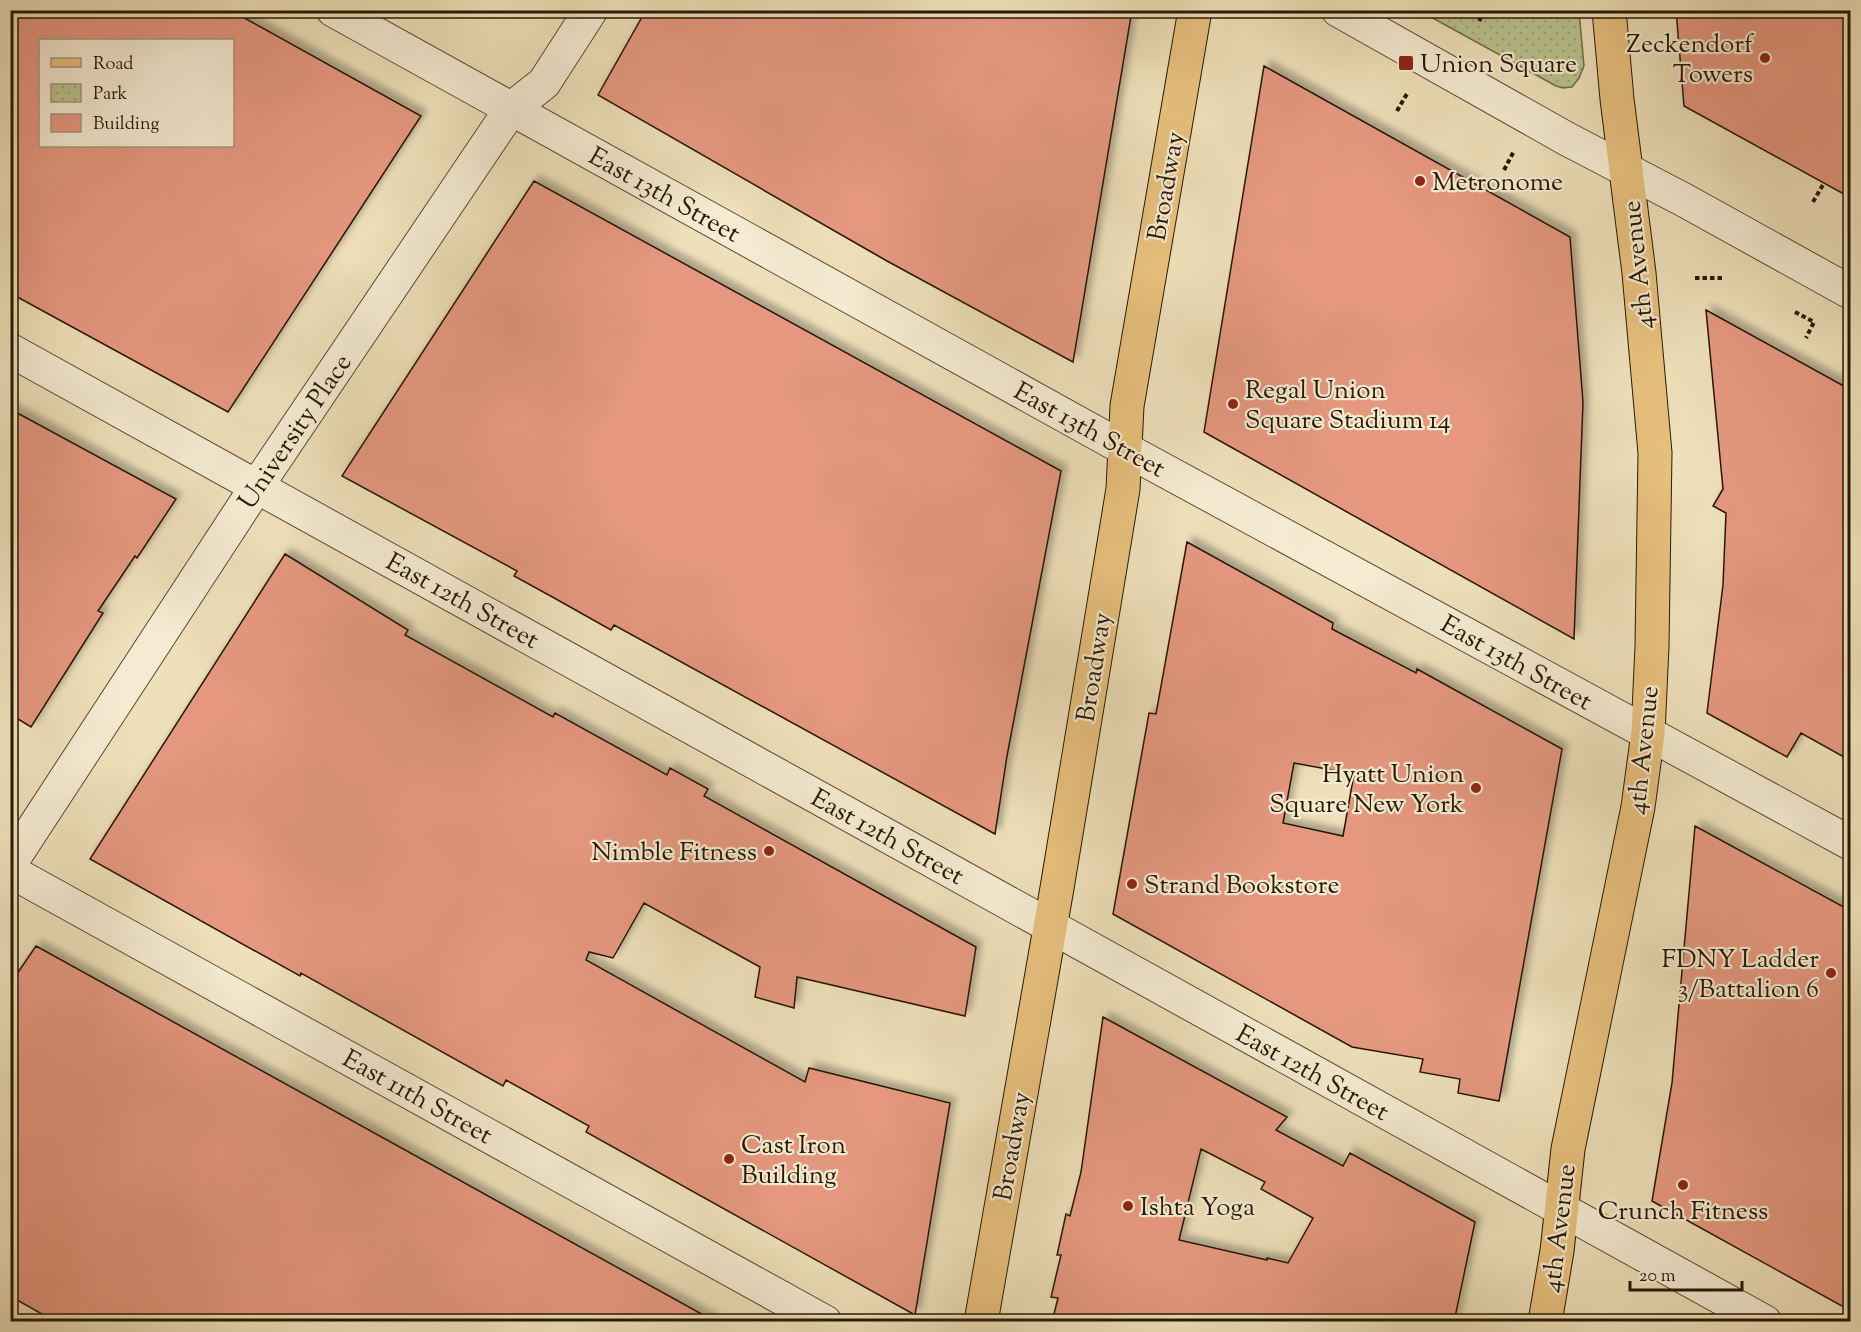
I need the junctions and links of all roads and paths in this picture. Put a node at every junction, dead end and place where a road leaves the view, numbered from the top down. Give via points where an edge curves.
1 (333, 10) edge
2 (591, 10) edge
3 (1195, 10) edge
4 (1338, 10) edge
5 (1485, 10) edge
6 (1608, 10) edge
7 (1479, 21) dead end
8 (1415, 96) dead end
9 (511, 109) junction
10 (1396, 111) dead end
11 (1509, 148) dead end
12 (1504, 170) dead end
13 (1628, 171) junction
14 (1824, 183) dead end
15 (1814, 202) dead end
16 (1695, 278) dead end
17 (1722, 278) dead end
18 (1851, 292) edge
19 (1795, 312) dead end
20 (1806, 338) dead end
21 (10, 350) edge
22 (1125, 449) junction
23 (257, 486) junction
24 (1648, 733) junction
25 (1851, 843) edge
26 (10, 864) edge
27 (10, 871) edge
28 (1049, 925) junction
29 (1562, 1209) junction
30 (825, 1322) edge
31 (981, 1322) edge
32 (1545, 1322) edge
33 (1765, 1322) edge

1 - 9 street, East 13th Street
2 - 9 street, University Place via 544,83
3 - 22 main road, Broadway via 1127,406
4 - 13 street
5 - 7 path
6 - 13 main road, 4th Avenue
8 - 10 path via 1407,91
9 - 22 street, East 13th Street
9 - 23 street, University Place
11 - 12 path via 1515,151
13 - 18 street
13 - 24 main road, 4th Avenue via 1655,453
14 - 15 path
16 - 17 path
19 - 20 path via 1814,322
21 - 23 street, East 12th Street
22 - 24 street, East 13th Street
22 - 28 main road, Broadway via 1123,489
23 - 26 street, University Place
23 - 28 street, East 12th Street
24 - 25 street, East 13th Street
24 - 29 main road, 4th Avenue via 1638,807 1568,1149
27 - 30 street, East 11th Street
28 - 29 street, East 12th Street
28 - 31 main road, Broadway
29 - 32 main road, 4th Avenue
29 - 33 street, East 12th Street

